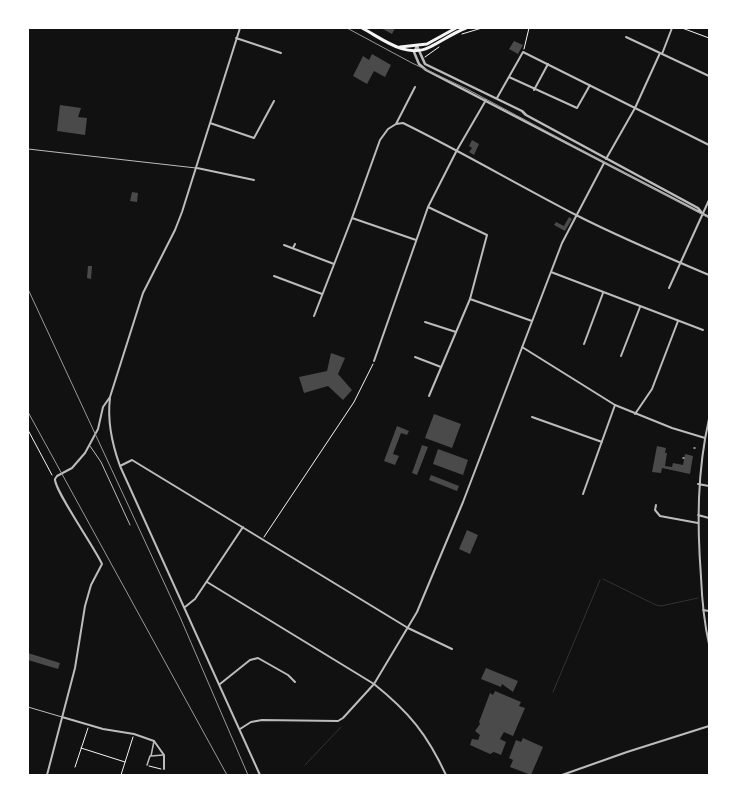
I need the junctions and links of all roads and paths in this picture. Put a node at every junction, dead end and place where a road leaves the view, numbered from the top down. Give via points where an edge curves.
1 (240, 28) edge
2 (362, 28) edge
3 (456, 28) edge
4 (466, 28) edge
5 (482, 28) edge
6 (529, 28) edge
7 (628, 28) edge
8 (664, 28) edge
9 (672, 28) edge
10 (682, 28) edge
11 (458, 36) dead end
12 (626, 37) dead end
13 (236, 38) junction
14 (709, 38) edge
15 (442, 44) dead end
16 (416, 46) junction
17 (400, 47) junction
18 (414, 52) junction
19 (420, 52) junction
20 (523, 52) junction
21 (281, 53) dead end
22 (661, 54) junction
23 (425, 57) dead end
24 (548, 64) junction
25 (709, 76) edge
26 (509, 77) junction
27 (590, 85) junction
28 (415, 87) dead end
29 (534, 90) junction
30 (488, 95) junction
31 (497, 98) junction
32 (486, 100) junction
33 (274, 101) dead end
34 (635, 108) junction
35 (210, 123) junction
36 (396, 124) junction
37 (709, 145) edge
38 (28, 149) edge
39 (457, 150) junction
40 (606, 159) junction
41 (604, 163) junction
42 (197, 168) junction
43 (254, 180) dead end
44 (709, 200) edge
45 (428, 207) junction
46 (702, 214) junction
47 (577, 215) junction
48 (709, 217) edge
49 (352, 218) junction
50 (416, 240) junction
51 (295, 244) dead end
52 (284, 245) dead end
53 (293, 248) junction
54 (680, 262) junction
55 (334, 264) junction
56 (551, 272) junction
57 (709, 275) edge
58 (274, 276) dead end
59 (669, 288) dead end
60 (603, 293) junction
61 (322, 294) junction
62 (470, 299) junction
63 (640, 307) junction
64 (314, 316) dead end
65 (532, 321) junction
66 (678, 321) junction
67 (425, 322) dead end
68 (703, 330) dead end
69 (456, 332) junction
70 (584, 344) dead end
71 (522, 347) junction
72 (621, 356) dead end
73 (415, 357) dead end
74 (374, 361) dead end
75 (372, 367) dead end
76 (441, 367) junction
77 (429, 396) dead end
78 (110, 397) junction
79 (615, 405) junction
80 (635, 414) junction
81 (532, 417) dead end
82 (709, 419) edge
83 (28, 430) edge
84 (708, 432) edge
85 (705, 438) junction
86 (602, 442) junction
87 (89, 446) junction
88 (120, 466) junction
89 (52, 475) dead end
90 (698, 484) junction
91 (709, 486) edge
92 (583, 494) dead end
93 (656, 505) dead end
94 (698, 515) junction
95 (709, 518) edge
96 (698, 523) junction
97 (130, 524) dead end
98 (243, 528) junction
99 (262, 539) junction
100 (207, 582) junction
101 (185, 607) junction
102 (703, 610) junction
103 (709, 611) edge
104 (408, 628) junction
105 (709, 644) edge
106 (452, 649) dead end
107 (296, 682) dead end
108 (220, 684) junction
109 (374, 684) junction
110 (28, 707) edge
111 (62, 717) junction
112 (89, 726) junction
113 (709, 726) edge
114 (240, 729) junction
115 (134, 734) junction
116 (154, 741) junction
117 (81, 748) junction
118 (164, 755) junction
119 (150, 756) dead end
120 (125, 762) junction
121 (147, 765) joint
122 (75, 767) dead end
123 (164, 770) joint
124 (48, 775) edge
125 (121, 775) edge
126 (260, 775) edge
127 (446, 775) edge
128 (562, 775) edge

1 - 13 street
2 - 17 main road
3 - 16 main road via 427,44
4 - 19 main road
5 - 11 path
6 - 20 path
7 - 8 path
9 - 22 street
10 - 14 path
12 - 22 street
13 - 21 street
13 - 35 street
15 - 23 path
16 - 17 main road
16 - 18 street
16 - 19 street
17 - 18 main road
18 - 19 main road
18 - 32 street via 419,64 426,70
19 - 30 street via 425,64
20 - 24 street
20 - 26 street
22 - 25 street
22 - 34 street
24 - 27 street
24 - 29 street
26 - 29 street
26 - 31 street
27 - 29 street via 577,108 538,89
27 - 34 street
28 - 36 street
30 - 31 street
30 - 32 street
31 - 40 street
32 - 39 street
32 - 41 street
33 - 35 street via 254,138
34 - 37 street
34 - 40 street
35 - 42 street
36 - 39 street via 403,123
36 - 49 street via 388,129 380,140
38 - 42 lane
39 - 45 street
39 - 47 street
40 - 41 street
40 - 46 street via 698,208
41 - 46 street
41 - 47 street
42 - 43 street
42 - 78 street via 175,230 143,293
44 - 46 street
45 - 50 street
45 - 62 street via 487,235
46 - 48 street
46 - 54 street
47 - 54 street
47 - 56 street via 562,243
49 - 50 street
49 - 55 street
50 - 74 street
51 - 53 street
52 - 53 street
53 - 55 street
54 - 57 street
54 - 59 street
55 - 61 street
56 - 60 street
56 - 65 street
58 - 61 street
60 - 63 street
60 - 70 street
61 - 64 street
62 - 65 street
62 - 69 street
63 - 66 street
63 - 72 street
65 - 71 street
66 - 68 street
66 - 80 street via 652,389
67 - 69 street
69 - 76 street
71 - 79 street
71 - 104 street via 461,505
73 - 76 street
75 - 99 path via 354,402
76 - 77 street
78 - 87 street via 103,407 98,428
78 - 88 street via 110,430
79 - 80 street
79 - 86 street
80 - 85 street
81 - 86 street
82 - 84 street
83 - 89 path
84 - 85 street
85 - 90 street
86 - 92 street
87 - 97 lane via 101,462
87 - 111 street via 78,462 56,478 55,482 102,564 91,585 85,606 75,668
88 - 98 street via 132,460
88 - 101 street
90 - 91 street
90 - 94 street
93 - 96 street via 655,510 660,516
94 - 95 street
94 - 96 street
96 - 102 street
98 - 99 street
98 - 100 street
99 - 104 street
100 - 101 street via 192,603
100 - 109 street
101 - 108 street
102 - 103 street
102 - 105 street
104 - 106 street
104 - 109 street
107 - 108 street via 258,658 250,660
108 - 114 street
109 - 114 street via 338,721 262,720 251,722
109 - 127 street via 410,715 429,742
110 - 111 lane
111 - 112 street
111 - 124 street
112 - 115 street
112 - 117 path
113 - 128 street
114 - 126 street
115 - 116 street
115 - 120 path
116 - 118 street
116 - 118 street via 151,756
117 - 120 path
117 - 122 path
118 - 123 street
119 - 121 street
120 - 125 path
121 - 123 path

